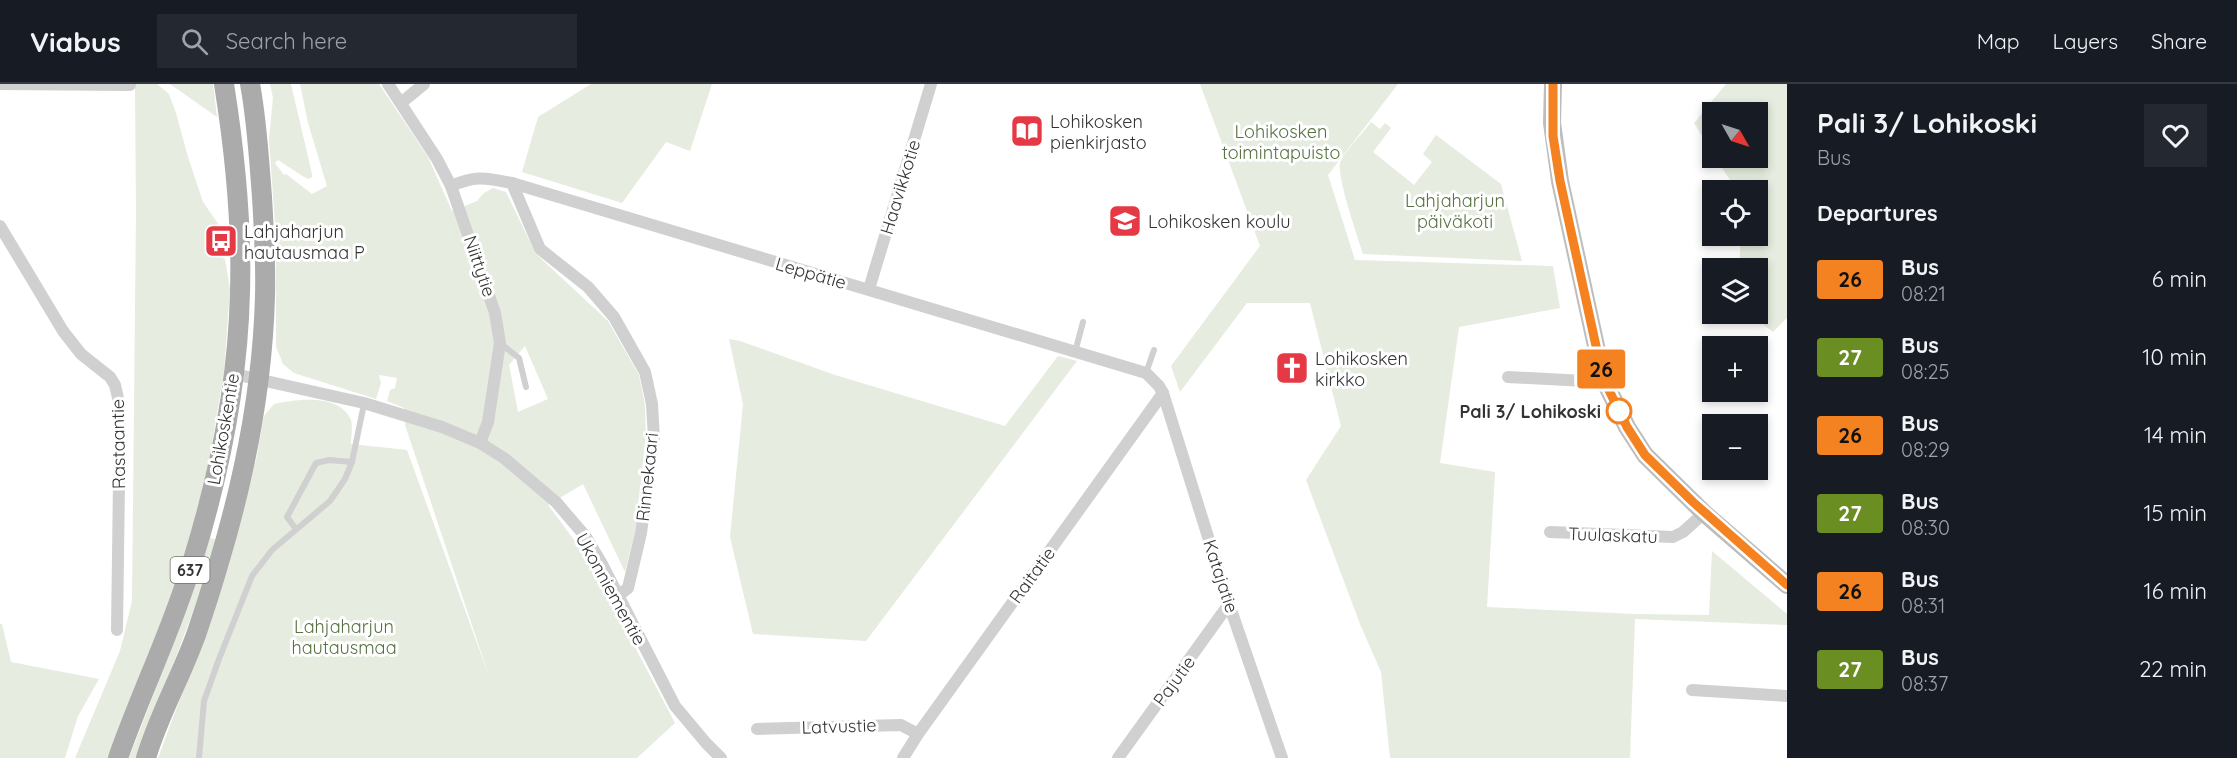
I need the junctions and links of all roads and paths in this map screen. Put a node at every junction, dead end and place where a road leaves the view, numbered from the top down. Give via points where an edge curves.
1 (0, 84) edge
2 (224, 84) edge
3 (250, 84) edge
4 (388, 84) edge
5 (424, 84) edge
6 (931, 84) edge
7 (1553, 84) edge
8 (130, 85) edge
9 (401, 103) junction
10 (512, 183) junction
11 (451, 186) junction
12 (0, 226) edge
13 (869, 289) junction
14 (1083, 322) dead end
15 (500, 342) junction
16 (1154, 350) dead end
17 (1075, 352) junction
18 (1146, 373) junction
19 (234, 374) junction
20 (1508, 377) dead end
21 (1603, 378) junction
22 (259, 379) junction
23 (526, 387) dead end
24 (1163, 393) junction
25 (364, 403) junction
26 (480, 443) junction
27 (352, 462) junction
28 (1704, 513) junction
29 (296, 529) junction
30 (1550, 532) dead end
31 (1787, 585) edge
32 (618, 596) junction
33 (1229, 604) junction
34 (117, 630) dead end
35 (1692, 690) dead end
36 (1787, 696) edge
37 (757, 729) dead end
38 (918, 734) junction
39 (118, 758) edge
40 (146, 758) edge
41 (199, 758) edge
42 (721, 758) edge
43 (903, 758) edge
44 (1118, 758) edge
45 (1282, 758) edge

1 - 8 street
2 - 19 main road, Lohikoskentie / 637 via 240,224
3 - 22 main road, Lohikoskentie / 637 via 264,230 265,296
4 - 9 street, Niittytie
5 - 9 street
6 - 13 street, Haavikkotie
7 - 21 street via 1552,123 1558,171
9 - 11 street, Niittytie
10 - 11 street, Leppätie via 471,178
10 - 13 street, Leppätie
10 - 32 street, Rinnekaari via 540,249 588,287 614,317 645,372 654,439 641,533 628,588
11 - 15 street, Niittytie via 495,313
12 - 34 street, Rastaantie via 63,331 115,385 120,407
13 - 17 street, Leppätie
14 - 17 lane
15 - 23 lane via 519,358
15 - 26 street, Niittytie via 488,422
16 - 18 lane
17 - 18 street, Leppätie
18 - 24 street
19 - 22 street, Ukonniementie
19 - 39 main road, Lohikoskentie / 637 via 212,493 192,564
20 - 21 street via 1585,381
21 - 28 street via 1645,455
22 - 25 street, Ukonniementie
22 - 40 main road, Lohikoskentie / 637 via 249,445 216,573 196,636
24 - 33 street, Katajatie
24 - 38 street, Raitatie
25 - 26 street, Ukonniementie
25 - 27 lane
26 - 32 street, Ukonniementie via 556,502 586,537
27 - 29 lane via 330,501
27 - 29 lane via 316,463 287,517
28 - 30 street, Tuulaskatu via 1673,537
28 - 31 street
29 - 41 lane via 272,550 252,576 204,701
32 - 42 street, Ukonniementie via 675,706
33 - 44 street, Pajutie
33 - 45 street, Katajatie
35 - 36 street
37 - 38 street, Latvustie via 902,724
38 - 43 street, Raitatie

